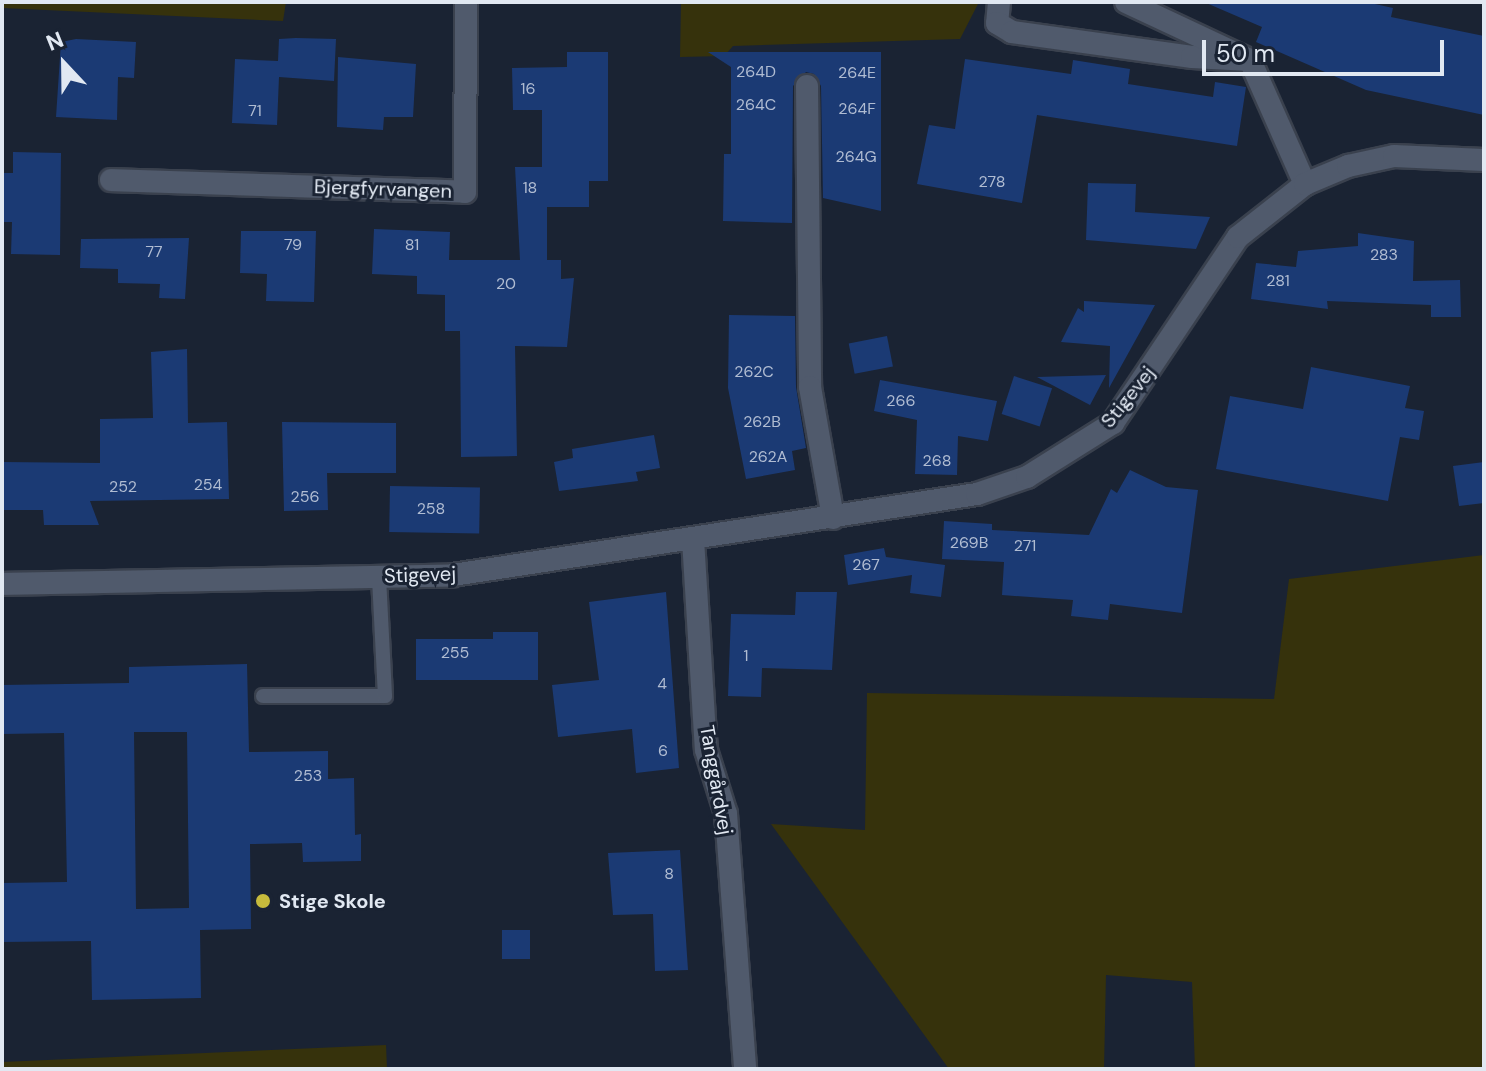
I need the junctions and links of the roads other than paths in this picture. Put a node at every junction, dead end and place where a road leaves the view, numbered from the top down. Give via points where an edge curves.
1 (466, 2) edge
2 (999, 2) edge
3 (1126, 2) edge
4 (1250, 60) junction
5 (807, 86) dead end
6 (1484, 160) edge
7 (111, 180) dead end
8 (1305, 184) junction
9 (833, 518) junction
10 (693, 539) junction
11 (379, 577) junction
12 (2, 584) edge
13 (263, 696) dead end
14 (745, 1069) edge

1 - 7 street, Bjergfyrvangen via 465,192
2 - 4 street via 997,23 1012,32
3 - 4 street
4 - 8 street
5 - 9 street via 810,387
6 - 8 street, Stigevej via 1394,156 1348,166
8 - 9 street, Stigevej via 1238,237 1113,423 1027,477 977,494
9 - 10 street, Stigevej
10 - 11 street, Stigevej via 507,569
10 - 14 street, Tanggårdvej via 706,750 726,814
11 - 12 street, Stigevej
11 - 13 lane via 385,696

